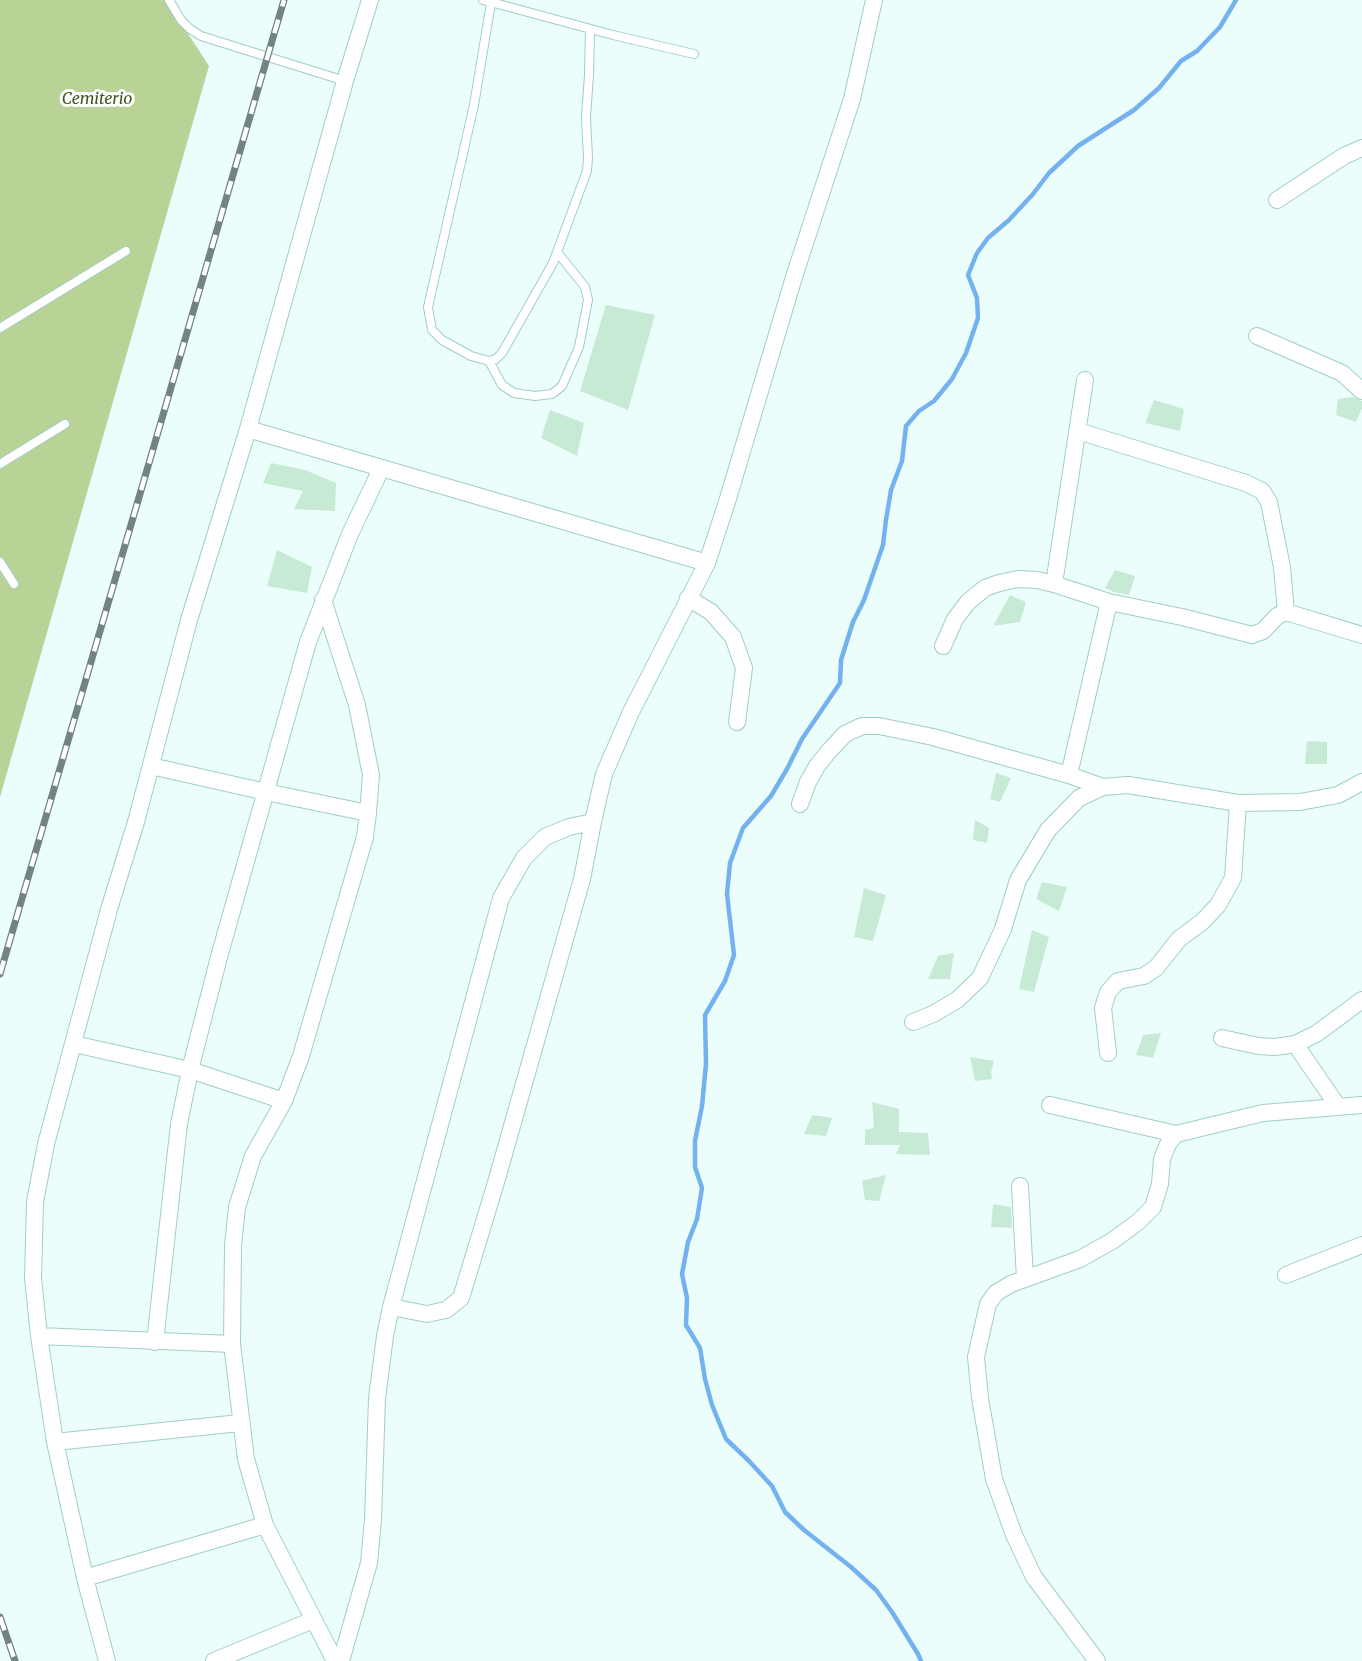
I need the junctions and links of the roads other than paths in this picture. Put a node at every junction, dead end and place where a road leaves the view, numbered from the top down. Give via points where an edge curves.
1 (169, 0) edge
2 (370, 0) edge
3 (874, 0) edge
4 (487, 1) edge
5 (590, 29) junction
6 (694, 54) dead end
7 (345, 81) junction
8 (1362, 148) edge
9 (1277, 200) dead end
10 (126, 251) dead end
11 (557, 252) junction
12 (0, 328) edge
13 (1257, 336) dead end
14 (489, 361) junction
15 (1085, 380) dead end
16 (1362, 391) edge
17 (65, 424) dead end
18 (248, 429) junction
19 (1077, 431) junction
20 (0, 464) edge
21 (381, 469) junction
22 (0, 562) edge
23 (707, 563) junction
24 (14, 584) dead end
25 (1054, 584) junction
26 (688, 598) junction
27 (323, 600) junction
28 (1108, 602) junction
29 (1287, 612) junction
30 (1362, 635) edge
31 (943, 646) dead end
32 (737, 722) dead end
33 (151, 766) junction
34 (1069, 775) junction
35 (1362, 782) edge
36 (1103, 787) junction
37 (266, 792) junction
38 (1238, 803) junction
39 (800, 804) dead end
40 (368, 813) junction
41 (592, 822) junction
42 (1362, 1000) edge
43 (914, 1022) dead end
44 (1222, 1038) dead end
45 (74, 1044) junction
46 (1295, 1044) junction
47 (1108, 1053) dead end
48 (190, 1070) junction
49 (284, 1101) junction
50 (1050, 1105) dead end
51 (1362, 1105) edge
52 (1337, 1106) junction
53 (1176, 1134) junction
54 (1020, 1186) dead end
55 (1362, 1245) edge
56 (1286, 1275) dead end
57 (1025, 1279) junction
58 (391, 1307) junction
59 (39, 1336) junction
60 (155, 1342) junction
61 (232, 1344) junction
62 (240, 1422) junction
63 (55, 1442) junction
64 (265, 1525) junction
65 (85, 1578) junction
66 (313, 1620) junction
67 (107, 1661) edge
68 (214, 1661) edge
69 (335, 1661) edge
70 (341, 1661) edge
71 (1097, 1661) edge

1 - 7 lane via 182,20 201,36
2 - 7 street
3 - 23 street via 852,99
4 - 5 lane
4 - 14 lane via 474,105 428,307 432,330 442,340
5 - 6 lane
5 - 11 lane via 587,171
7 - 18 street
8 - 9 street
10 - 12 lane
11 - 14 lane via 502,353
11 - 14 lane via 585,287 588,300 579,346 562,386 552,394 514,393 501,385
13 - 16 street via 1342,373
15 - 19 street
17 - 20 lane
18 - 21 street
18 - 33 street via 189,620
19 - 25 street
19 - 29 street via 1262,491 1269,502
21 - 23 street
21 - 27 street
22 - 24 lane
23 - 26 street
25 - 28 street
25 - 31 street via 1017,579 985,588 955,619
26 - 32 street via 711,612 733,637 744,668
26 - 41 street via 604,774
27 - 37 street
27 - 40 street via 357,705 371,775
28 - 29 street via 1252,635
28 - 34 street
29 - 30 street
33 - 37 street
33 - 45 street
34 - 36 street
34 - 39 street via 933,737 862,726 845,734 817,766
35 - 38 street via 1338,795 1300,802
36 - 38 street via 1128,785
36 - 43 street via 1079,798 1048,830 1018,880 1003,929 980,978 957,1000
37 - 40 street
37 - 48 street
38 - 47 street via 1233,878 1218,905 1179,939 1156,968 1144,976 1118,981 1108,992 1103,1008
40 - 49 street via 365,837 316,1007
41 - 58 street via 569,826 545,837 524,858 501,898
41 - 58 street via 582,879 461,1298 446,1310 427,1314
42 - 46 street via 1316,1034
44 - 46 street via 1258,1046
45 - 48 street
45 - 59 street via 46,1144 35,1202 33,1278
46 - 52 street
48 - 49 street
48 - 60 street via 179,1124
49 - 61 street via 254,1156 237,1207
50 - 53 street
51 - 52 street
52 - 53 street via 1263,1113
53 - 57 street via 1162,1159 1153,1207 1138,1222 1080,1258
54 - 57 street
55 - 56 street
57 - 71 street via 996,1293 988,1304 976,1357 994,1479 1034,1577
58 - 70 street via 377,1398 369,1563
59 - 60 street
59 - 63 street
60 - 61 street
61 - 62 street
62 - 63 street
62 - 64 street
63 - 65 street
64 - 65 street
64 - 66 street
65 - 67 street
66 - 68 street
66 - 69 street

